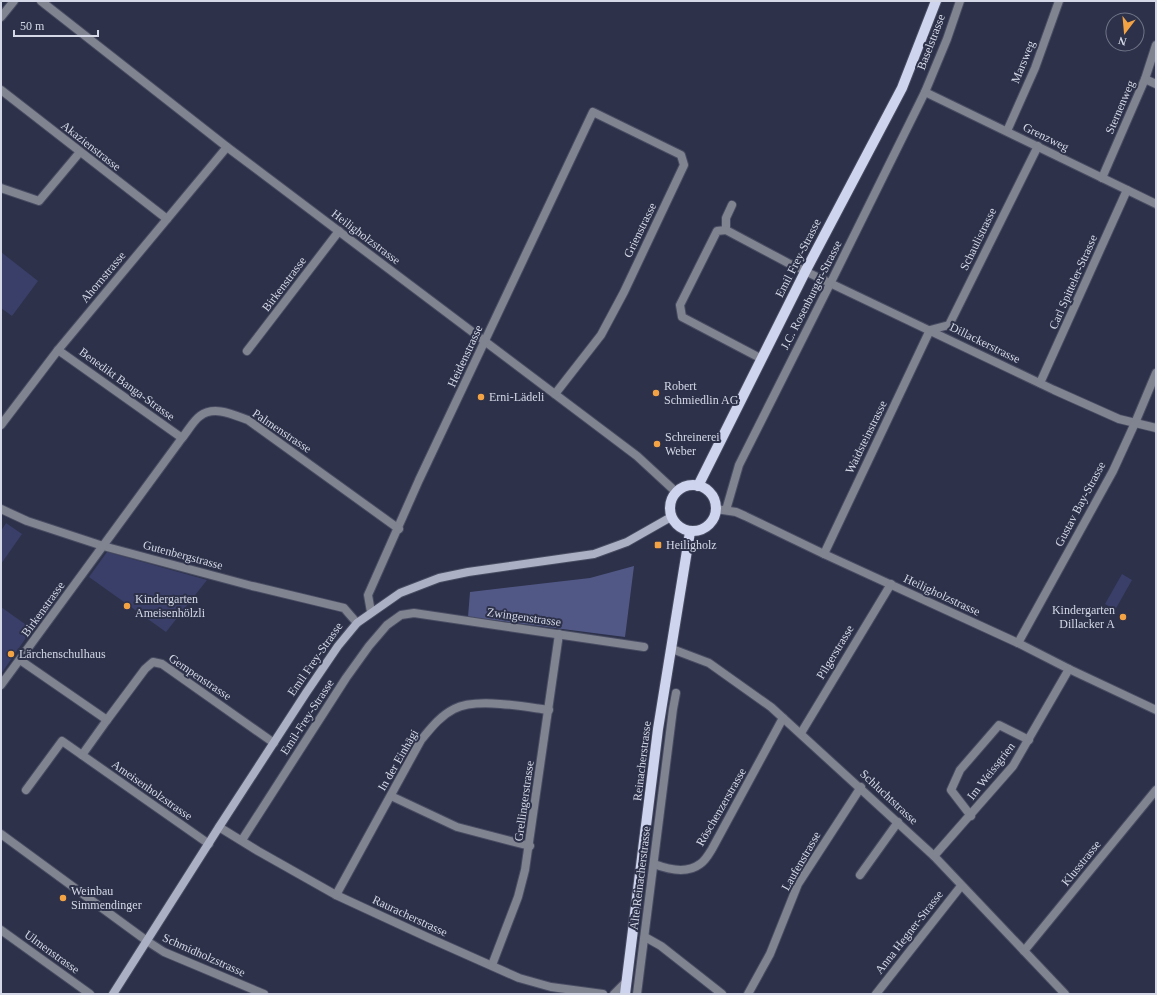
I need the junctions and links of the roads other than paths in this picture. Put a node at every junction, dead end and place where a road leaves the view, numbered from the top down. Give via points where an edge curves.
1 (14, 1) edge
2 (41, 1) edge
3 (936, 1) edge
4 (960, 1) edge
5 (1059, 1) edge
6 (1, 17) edge
7 (921, 41) joint
8 (1156, 45) edge
9 (1145, 79) junction
10 (1156, 84) edge
11 (1, 90) edge
12 (925, 92) junction
13 (593, 112) joint
14 (1007, 131) junction
15 (1038, 146) junction
16 (227, 147) junction
17 (80, 152) junction
18 (1102, 178) junction
19 (1, 188) edge
20 (1127, 190) junction
21 (1156, 204) edge
22 (732, 205) dead end
23 (166, 219) junction
24 (726, 230) junction
25 (339, 231) junction
26 (806, 270) junction
27 (831, 282) junction
28 (930, 330) junction
29 (485, 342) junction
30 (58, 350) junction
31 (247, 351) dead end
32 (762, 359) junction
33 (1156, 373) edge
34 (1040, 383) junction
35 (555, 394) junction
36 (1135, 423) junction
37 (1, 425) edge
38 (1156, 428) edge
39 (182, 438) junction
40 (698, 486) junction
41 (676, 492) junction
42 (1, 509) edge
43 (721, 510) junction
44 (671, 517) junction
45 (399, 528) junction
46 (690, 532) junction
47 (103, 546) junction
48 (824, 554) junction
49 (891, 584) junction
50 (371, 612) junction
51 (401, 615) joint
52 (358, 623) junction
53 (559, 634) junction
54 (1018, 643) junction
55 (644, 647) dead end
56 (672, 649) junction
57 (20, 660) junction
58 (1069, 669) junction
59 (1, 685) edge
60 (676, 693) dead end
61 (549, 710) junction
62 (1156, 710) edge
63 (783, 718) junction
64 (107, 720) junction
65 (801, 733) junction
66 (1029, 740) junction
67 (274, 743) junction
68 (82, 755) junction
69 (861, 787) junction
70 (26, 790) dead end
71 (1156, 790) edge
72 (391, 796) junction
73 (970, 816) junction
74 (898, 822) junction
75 (219, 827) junction
76 (1, 834) edge
77 (242, 840) junction
78 (209, 844) junction
79 (530, 846) junction
80 (934, 856) junction
81 (654, 864) junction
82 (860, 875) dead end
83 (961, 886) junction
84 (336, 895) junction
85 (1, 930) edge
86 (645, 937) junction
87 (147, 941) junction
88 (1024, 951) junction
89 (492, 965) junction
90 (628, 981) junction
91 (90, 994) edge
92 (113, 994) edge
93 (264, 994) edge
94 (603, 994) edge
95 (614, 994) edge
96 (625, 994) edge
97 (637, 994) edge
98 (722, 994) edge
99 (748, 994) edge
100 (876, 994) edge
101 (1065, 994) edge

1 - 6 street
2 - 16 street, Heiligholzstrasse
3 - 7 main road, Baselstrasse
4 - 12 street, Baselstrasse
5 - 14 street, Marsweg
7 - 26 main road, Emil Frey-Strasse via 902,88
8 - 9 street, Sternenweg
9 - 10 street
9 - 18 street, Sternenweg
11 - 17 street, Akazienstrasse
12 - 14 street, Grenzweg
12 - 27 street, J.C. Rosenburger-Strasse
13 - 29 street, Heidenstrasse
13 - 35 street, Grienstrasse via 681,155 684,165 601,335
14 - 15 street, Grenzweg
15 - 18 street, Grenzweg
15 - 28 street, Schaulistrasse via 949,325
16 - 23 street, Ahornstrasse
16 - 25 street, Heiligholzstrasse
17 - 19 street via 39,201
17 - 23 street, Akazienstrasse
18 - 20 street, Grenzweg
20 - 21 street, Grenzweg
20 - 34 street, Carl Spitteler-Strasse
22 - 24 street via 726,218
23 - 30 street, Ahornstrasse
24 - 26 street, Dillackerstrasse
24 - 32 street via 717,231 683,298 680,305 682,317
25 - 29 street, Heiligholzstrasse
25 - 31 street, Birkenstrasse
26 - 27 street, Dillackerstrasse
26 - 32 main road, Emil Frey-Strasse
27 - 28 street, Dillackerstrasse
27 - 43 street, J.C. Rosenburger-Strasse via 739,465
28 - 34 street, Dillackerstrasse
28 - 48 street, Waidsteinstrasse
29 - 35 street, Heiligholzstrasse
29 - 45 street, Heidenstrasse
30 - 37 street, Ahornstrasse
30 - 39 street, Benedikt Banga-Strasse
32 - 40 main road, Emil Frey-Strasse
33 - 36 street, Gustav Bay-Strasse
34 - 36 street, Dillackerstrasse via 1119,419
35 - 41 street, Heiligholzstrasse via 637,456
36 - 38 street, Dillackerstrasse
36 - 54 street, Gustav Bay-Strasse via 1112,471
39 - 45 street, Palmenstrasse via 199,416 209,410 227,412 248,420
39 - 47 street, Palmenstrasse
40 - 41 main road via 688,486
40 - 43 main road via 710,493
41 - 44 main road via 670,506
42 - 47 street, Gutenbergstrasse via 27,521
43 - 46 main road via 708,526
43 - 48 street, Heiligholzstrasse via 736,512
44 - 46 main road via 679,527
44 - 50 street, Emil Frey-Strasse via 641,535 610,549 594,554 439,578 400,594
45 - 50 street, Heidenstrasse via 368,595
46 - 56 main road, Reinacherstrasse
47 - 52 street, Gutenbergstrasse via 344,608
47 - 57 street, Birkenstrasse
48 - 49 street, Heiligholzstrasse
49 - 54 street, Heiligholzstrasse
49 - 65 street, Pilgerstrasse
50 - 52 street, Emil Frey-Strasse
51 - 53 street, Zwingenstrasse via 414,613
51 - 77 street, Emil-Frey-Strasse via 387,625 369,646
52 - 67 street, Emil Frey-Strasse via 338,646
53 - 55 street, Zwingenstrasse
53 - 61 street, Grellingerstrasse
54 - 58 street, Heiligholzstrasse
56 - 63 street, Schluchtstrasse via 709,663
56 - 90 main road, Reinacherstrasse via 658,729
57 - 59 street, Birkenstrasse
57 - 64 street
58 - 62 street, Heiligholzstrasse
58 - 66 street, Im Weissgrien
60 - 81 street, Alte Reinacherstrasse
61 - 72 street, In der Einhägi via 476,703 455,708 435,722 421,740
61 - 79 street, Grellingerstrasse
63 - 65 street, Schluchtstrasse
63 - 81 street, Röschenzerstrasse via 712,849 700,864 684,870
64 - 67 street, Gempenstrasse via 153,662 162,664
64 - 68 street
65 - 69 street, Schluchtstrasse
66 - 73 street, Im Weissgrien via 1013,766
66 - 73 street, Im Weissgrien via 999,725 960,770 951,790
67 - 75 street, Emil Frey-Strasse
68 - 70 street, Ameisenholzstrasse via 62,741
68 - 78 street, Ameisenholzstrasse
69 - 74 street, Schluchtstrasse
69 - 99 street, Laufenstrasse via 798,884 770,954
71 - 88 street, Klusstrasse
72 - 79 street via 456,827
72 - 84 street, In der Einhägi
73 - 80 street, Im Weissgrien
74 - 80 street, Schluchtstrasse
74 - 82 street
75 - 77 street, Rauracherstrasse
75 - 78 street, Emil Frey-Strasse
76 - 87 street, Schmidholzstrasse
77 - 84 street, Rauracherstrasse
78 - 87 street, Emil Frey-Strasse
79 - 89 street, Grellingerstrasse via 518,897
80 - 83 street, Schluchtstrasse
81 - 86 street, Alte Reinacherstrasse
83 - 88 street, Schluchtstrasse
83 - 100 street, Anna Hegner-Strasse
84 - 89 street, Rauracherstrasse
85 - 91 street, Ulmenstrasse
86 - 97 street, Alte Reinacherstrasse
86 - 98 street via 661,946
87 - 92 street, Emil Frey-Strasse
87 - 93 street, Schmidholzstrasse via 164,952
88 - 101 street, Schluchtstrasse
89 - 94 street, Rauracherstrasse via 519,978 551,987
90 - 95 street
90 - 96 main road, Reinacherstrasse

